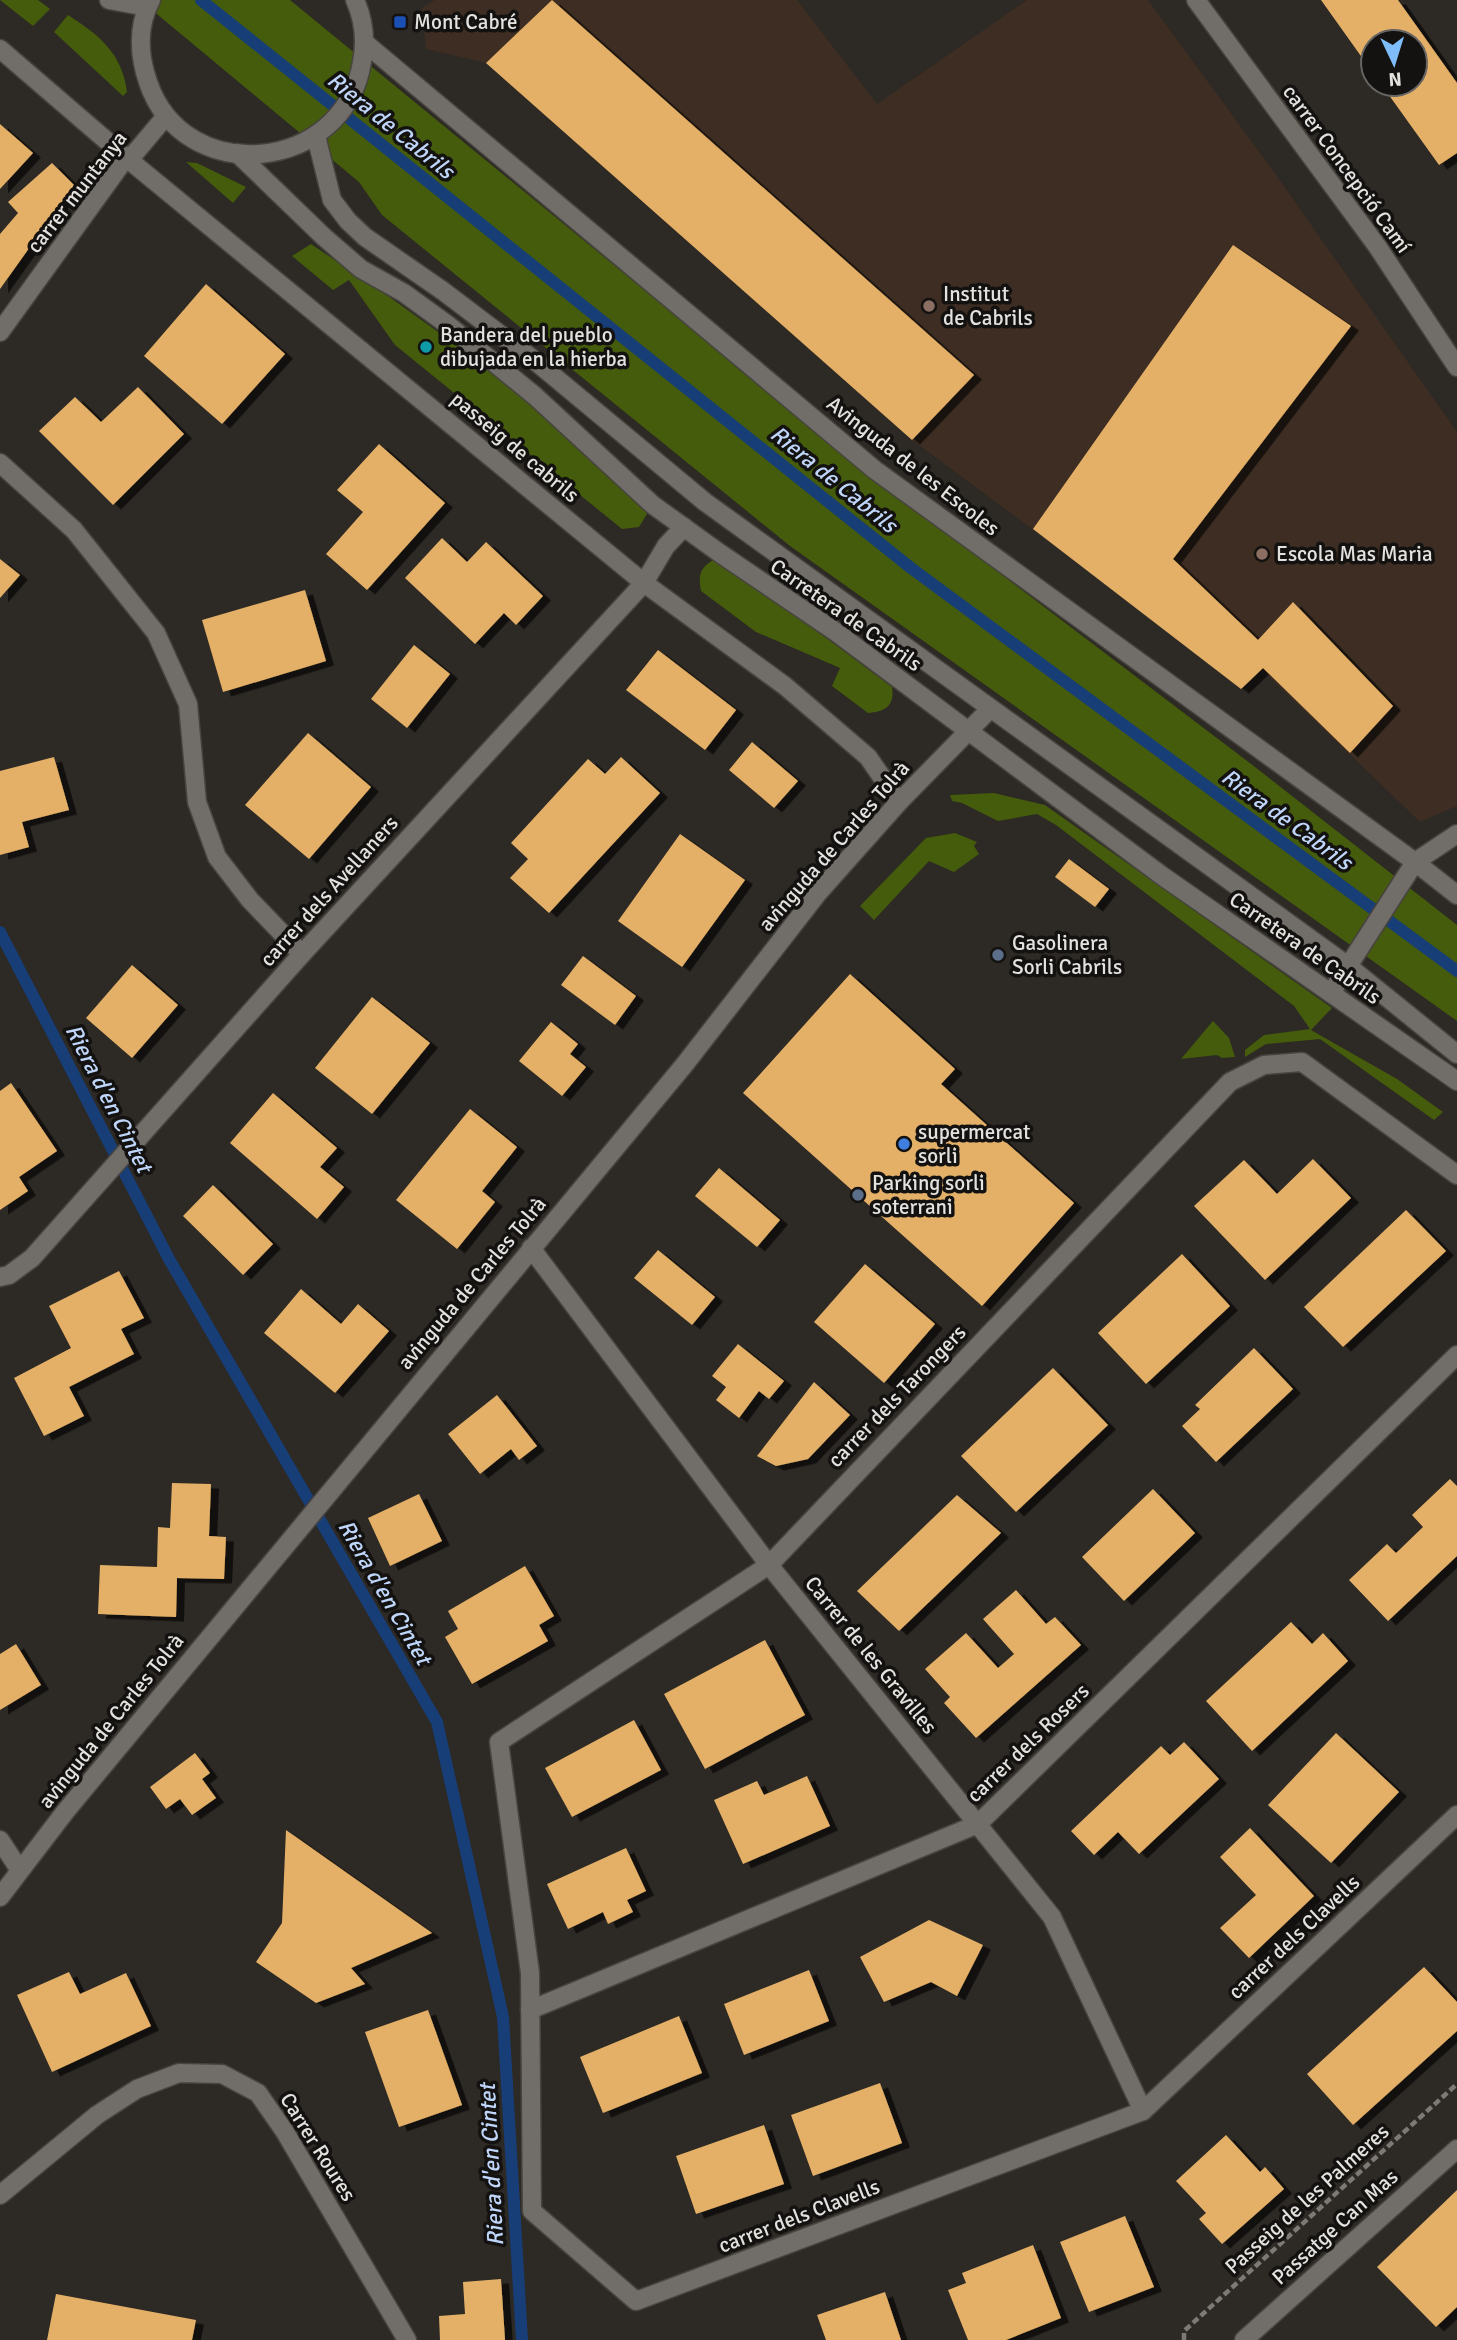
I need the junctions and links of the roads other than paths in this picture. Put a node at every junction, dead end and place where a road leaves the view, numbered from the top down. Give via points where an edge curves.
1 (109, 0) edge
2 (355, 0) edge
3 (1196, 0) edge
4 (149, 4) edge
5 (365, 43) junction
6 (0, 49) edge
7 (166, 116) junction
8 (316, 136) junction
9 (237, 153) junction
10 (130, 160) junction
11 (0, 332) edge
12 (1457, 367) edge
13 (0, 463) edge
14 (684, 527) junction
15 (644, 583) junction
16 (990, 709) junction
17 (968, 732) junction
18 (899, 802) junction
19 (1457, 834) edge
20 (1415, 862) junction
21 (1457, 895) edge
22 (302, 954) junction
23 (1352, 960) junction
24 (1331, 993) junction
25 (1457, 1054) edge
26 (1457, 1081) edge
27 (1457, 1175) edge
28 (531, 1248) junction
29 (0, 1276) edge
30 (1457, 1355) edge
31 (769, 1564) junction
32 (499, 1742) joint
33 (1457, 1815) edge
34 (978, 1824) junction
35 (0, 1840) edge
36 (19, 1869) junction
37 (0, 1897) edge
38 (530, 2010) junction
39 (1143, 2111) junction
40 (1457, 2149) edge
41 (0, 2195) edge
42 (407, 2340) edge
43 (1244, 2340) edge

1 - 4 street
2 - 5 street
3 - 12 street, carrer Concepció Camí via 1377,246
4 - 7 street via 141,35 142,64
5 - 8 street via 359,79 343,111
5 - 20 street, Avinguda de les Escoles via 875,470
6 - 10 street, passeig de cabrils
7 - 9 street via 191,137
7 - 10 street, carrer muntanya
8 - 9 street via 287,150
8 - 16 street, Carretera de Cabrils via 332,200 365,237 534,360 705,502
9 - 14 street, Carretera de Cabrils via 361,269 448,325
10 - 11 street, carrer muntanya via 122,163
10 - 15 street, passeig de cabrils
13 - 22 street via 74,530 156,633 188,704 197,802 217,857 250,900
14 - 15 street, carrer dels Avellaners via 666,546
14 - 17 street, Carretera de Cabrils via 836,632
15 - 18 street, passeig de cabrils via 785,686 867,757
15 - 22 street, carrer dels Avellaners
16 - 17 street, avinguda de Carles Tolrà
16 - 23 street, Carretera de Cabrils
17 - 18 street, avinguda de Carles Tolrà
17 - 24 street, Carretera de Cabrils
18 - 28 street, avinguda de Carles Tolrà via 818,893 685,1064
19 - 20 street
20 - 21 street, Avinguda de les Escoles
20 - 23 street
22 - 29 street, carrer dels Avellaners via 32,1258 9,1275
23 - 24 street
23 - 25 street, Carretera de Cabrils
24 - 26 street, Carretera de Cabrils
27 - 31 street, carrer dels Tarongers via 1302,1062 1264,1065 1230,1082
28 - 31 street, Carrer de les Gravilles
28 - 36 street, avinguda de Carles Tolrà
30 - 34 street, carrer dels Rosers
31 - 32 street, carrer dels Tarongers
31 - 34 street, Carrer de les Gravilles
32 - 38 street, carrer dels Clavells via 530,1973
33 - 39 street, carrer dels Clavells
34 - 38 street, carrer dels Rosers
34 - 39 street, Carrer de les Gravilles via 1052,1917
35 - 36 street
36 - 37 street, avinguda de Carles Tolrà
38 - 39 street, carrer dels Clavells via 532,2211 636,2301
40 - 43 street, Passatge Can Mas
41 - 42 street, Carrer Roures via 97,2115 137,2089 179,2073 222,2074 258,2093

